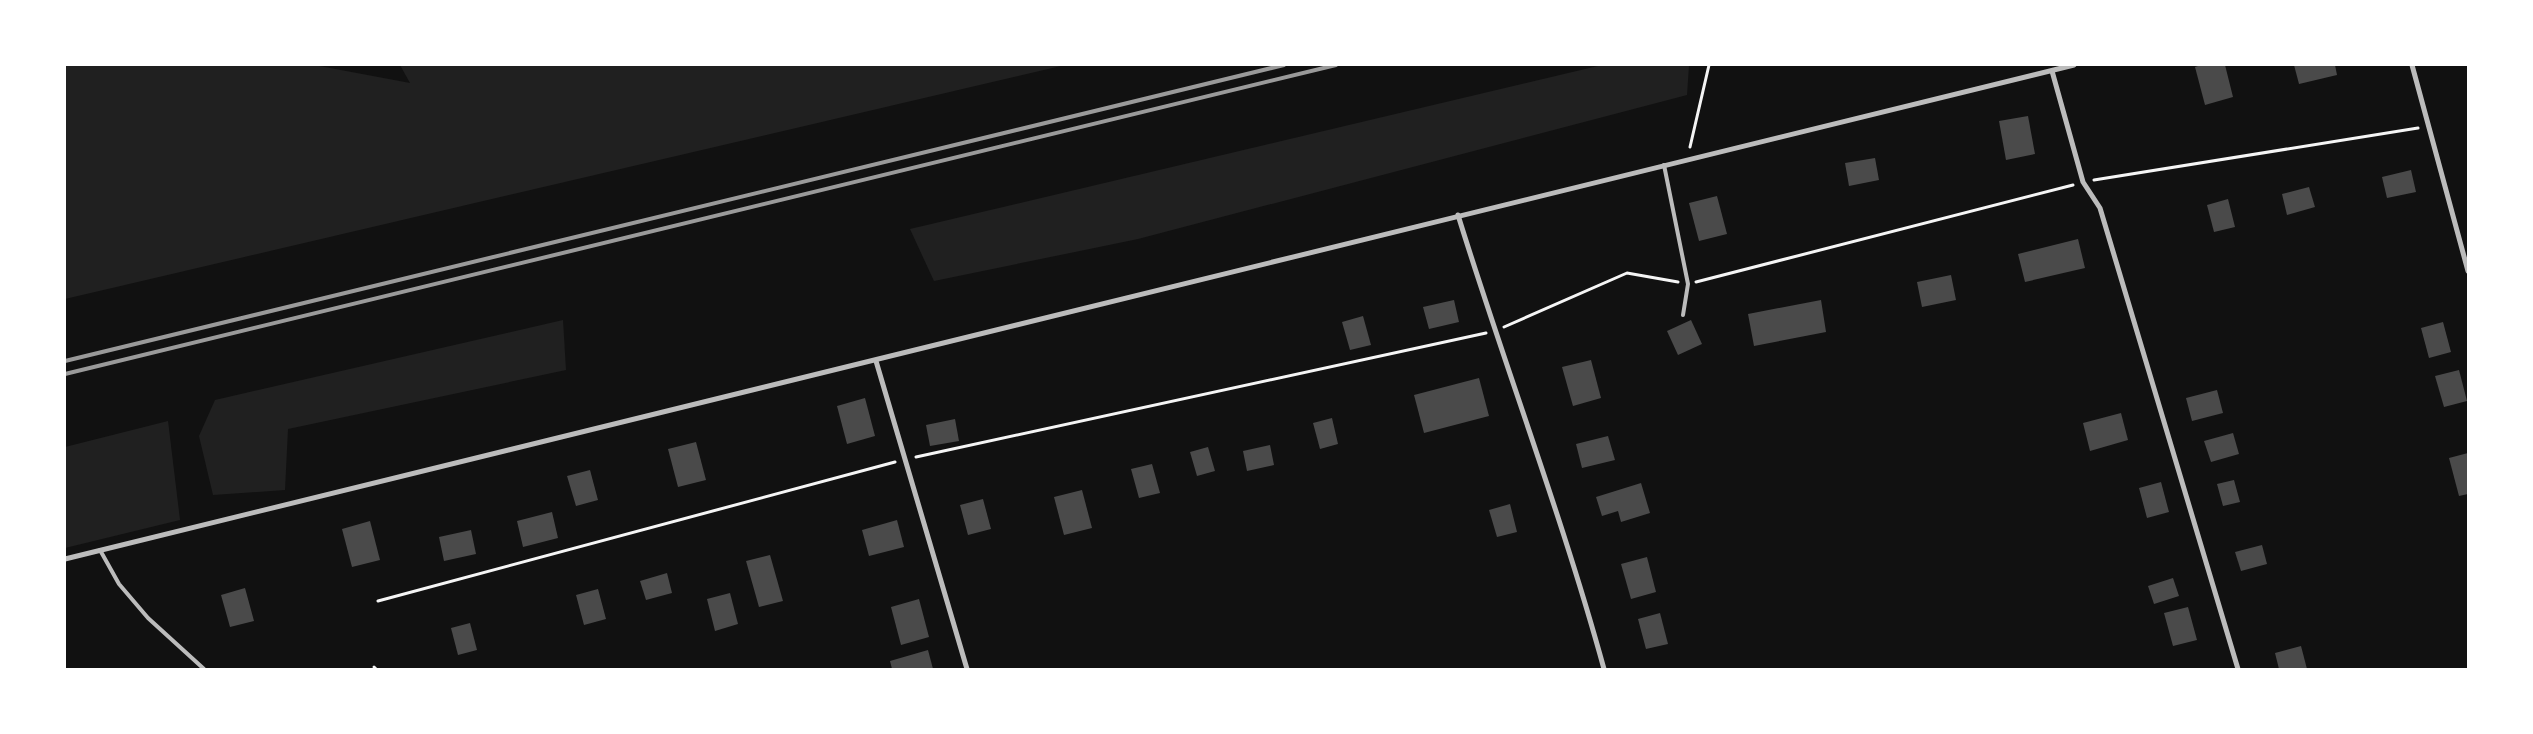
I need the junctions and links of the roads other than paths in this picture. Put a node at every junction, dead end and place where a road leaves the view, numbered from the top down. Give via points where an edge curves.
1 (2074, 65) edge
2 (2412, 65) edge
3 (2052, 71) junction
4 (1664, 165) junction
5 (1458, 215) junction
6 (2468, 271) edge
7 (1682, 315) dead end
8 (876, 361) junction
9 (100, 550) junction
10 (65, 559) edge
11 (204, 669) edge
12 (967, 669) edge
13 (1604, 669) edge
14 (2238, 669) edge

1 - 3 street
2 - 6 street
3 - 4 street
3 - 14 street via 2083,182 2100,208
4 - 5 street
4 - 7 lane via 1688,284
5 - 8 street
5 - 13 street via 1494,331 1580,581
8 - 9 street
8 - 12 street
9 - 10 street
9 - 11 lane via 119,584 148,618

